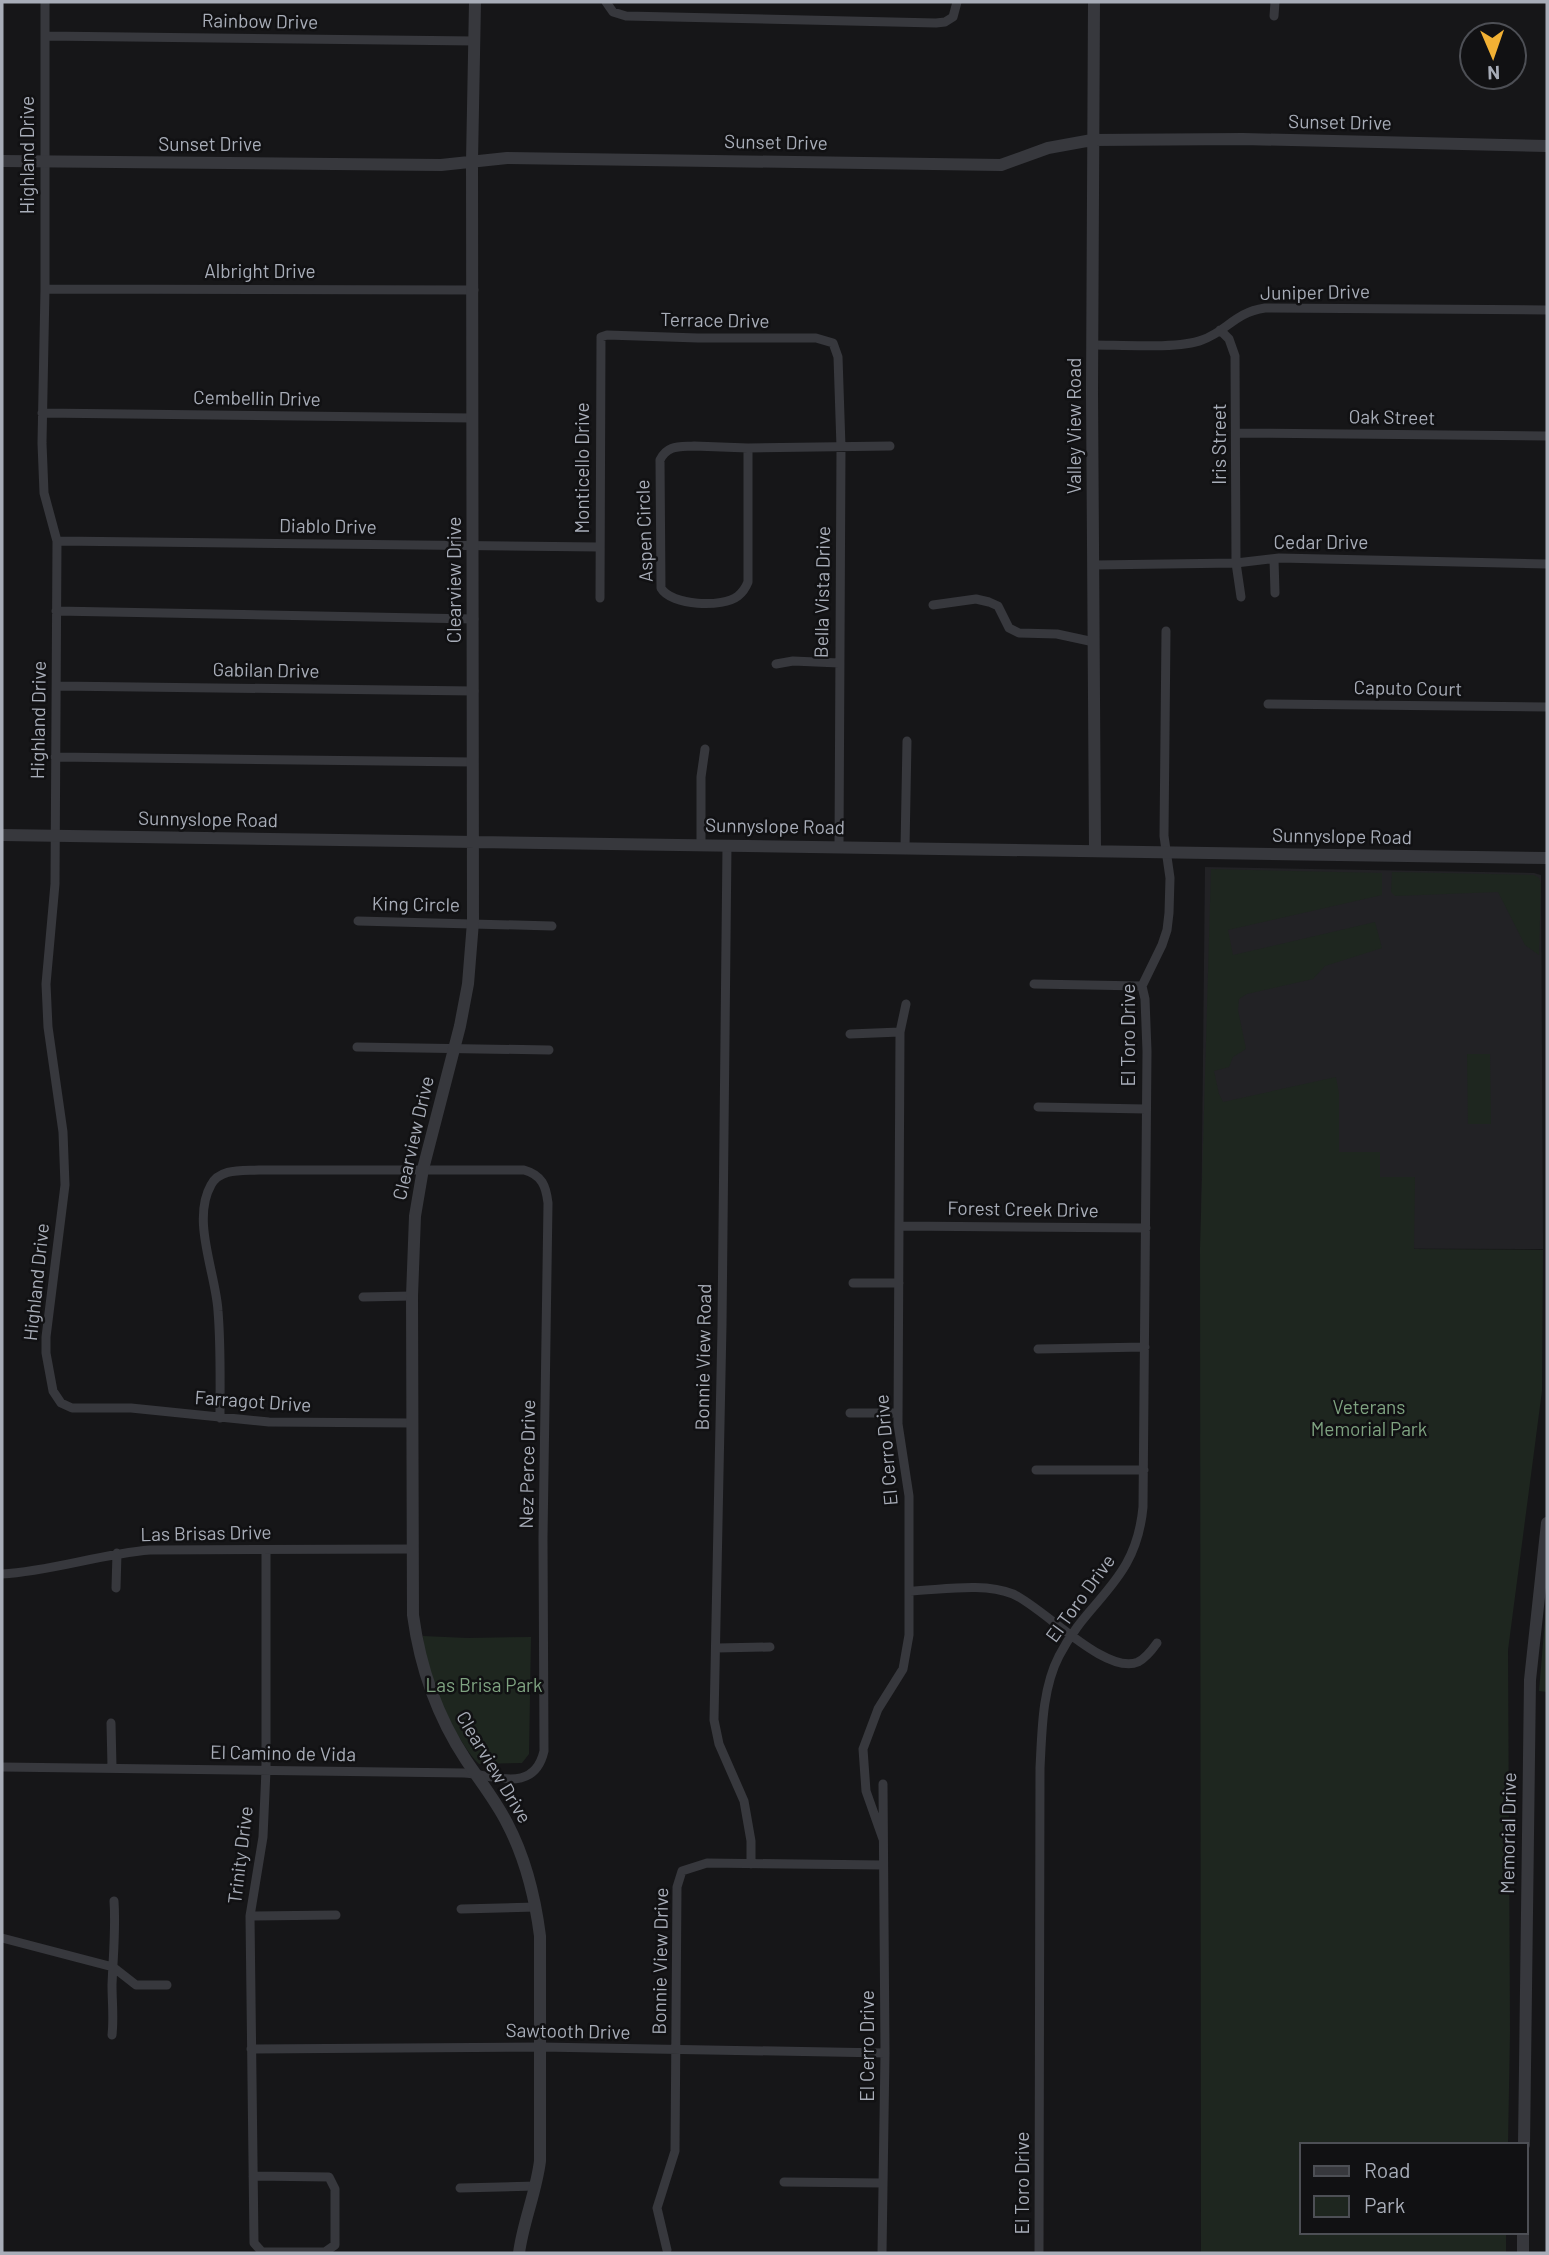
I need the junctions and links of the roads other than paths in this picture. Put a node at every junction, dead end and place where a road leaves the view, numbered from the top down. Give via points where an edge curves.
1 (45, 2) edge
2 (475, 2) edge
3 (606, 2) edge
4 (957, 2) edge
5 (1094, 2) edge
6 (1275, 2) edge
7 (1274, 16) dead end
8 (45, 36) junction
9 (475, 41) junction
10 (1092, 140) junction
11 (1547, 146) edge
12 (2, 161) edge
13 (44, 161) junction
14 (472, 161) junction
15 (45, 289) junction
16 (474, 290) junction
17 (1547, 310) edge
18 (1220, 330) junction
19 (601, 338) joint
20 (829, 341) joint
21 (1093, 345) junction
22 (42, 413) junction
23 (472, 418) junction
24 (1236, 433) junction
25 (1547, 436) edge
26 (890, 446) dead end
27 (841, 447) junction
28 (748, 448) junction
29 (57, 541) junction
30 (474, 546) junction
31 (599, 547) junction
32 (1274, 559) junction
33 (1236, 564) junction
34 (1547, 564) edge
35 (1095, 565) junction
36 (1275, 593) dead end
37 (1241, 597) dead end
38 (600, 598) dead end
39 (933, 605) dead end
40 (56, 611) junction
41 (474, 619) junction
42 (1166, 631) dead end
43 (1094, 642) junction
44 (839, 663) junction
45 (776, 664) dead end
46 (57, 686) junction
47 (474, 691) junction
48 (1268, 704) dead end
49 (1547, 707) edge
50 (907, 741) dead end
51 (705, 749) dead end
52 (55, 757) junction
53 (473, 762) junction
54 (2, 835) edge
55 (55, 836) junction
56 (474, 842) junction
57 (701, 845) junction
58 (727, 845) junction
59 (839, 846) junction
60 (905, 848) junction
61 (1166, 849) junction
62 (1095, 851) junction
63 (1547, 858) edge
64 (358, 921) dead end
65 (473, 922) junction
66 (552, 926) dead end
67 (1034, 984) dead end
68 (1142, 986) junction
69 (906, 1004) dead end
70 (900, 1032) junction
71 (850, 1034) dead end
72 (358, 1047) dead end
73 (454, 1047) junction
74 (549, 1050) dead end
75 (1038, 1107) dead end
76 (1146, 1109) junction
77 (423, 1170) junction
78 (900, 1226) junction
79 (1146, 1228) junction
80 (853, 1283) dead end
81 (899, 1283) junction
82 (412, 1296) junction
83 (363, 1297) dead end
84 (1145, 1347) junction
85 (1038, 1349) dead end
86 (91, 1408) joint
87 (850, 1413) dead end
88 (898, 1413) junction
89 (220, 1418) junction
90 (412, 1423) junction
91 (1035, 1470) dead end
92 (1144, 1470) junction
93 (1547, 1523) edge
94 (413, 1549) junction
95 (266, 1550) junction
96 (117, 1553) junction
97 (2, 1574) edge
98 (116, 1588) dead end
99 (910, 1591) junction
100 (1071, 1636) junction
101 (1157, 1643) dead end
102 (770, 1647) dead end
103 (717, 1648) junction
104 (111, 1723) dead end
105 (544, 1748) joint
106 (2, 1767) edge
107 (111, 1767) junction
108 (266, 1770) junction
109 (475, 1773) junction
110 (883, 1784) dead end
111 (883, 1839) junction
112 (751, 1864) junction
113 (883, 1865) junction
114 (114, 1901) dead end
115 (536, 1907) junction
116 (461, 1909) dead end
117 (336, 1915) dead end
118 (250, 1916) junction
119 (2, 1938) edge
120 (113, 1967) junction
121 (167, 1985) dead end
122 (112, 2035) dead end
123 (541, 2047) junction
124 (251, 2049) junction
125 (676, 2050) junction
126 (885, 2053) junction
127 (1524, 2143) edge
128 (254, 2176) junction
129 (784, 2182) dead end
130 (883, 2183) junction
131 (536, 2186) junction
132 (460, 2188) dead end
133 (1523, 2234) edge
134 (667, 2250) dead end
135 (519, 2253) edge
136 (882, 2253) edge
137 (1039, 2253) edge
138 (1523, 2253) edge

1 - 8 street, Highland Drive
2 - 9 street, Clearview Drive
3 - 4 street via 613,12 626,16 936,23 953,17
5 - 10 street, Valley View Road
6 - 7 street
8 - 9 street, Rainbow Drive
8 - 13 street, Highland Drive
9 - 14 street, Clearview Drive
10 - 11 street, Sunset Drive
10 - 14 street, Sunset Drive via 1048,148 1001,165 618,158
10 - 21 street, Valley View Road
12 - 13 street, Sunset Drive
13 - 14 street, Sunset Drive via 441,166
13 - 15 street, Highland Drive
14 - 16 street, Clearview Drive
15 - 16 street, Albright Drive
15 - 22 street, Highland Drive
16 - 23 street, Clearview Drive
17 - 18 street, Juniper Drive via 1265,308 1240,315
18 - 21 street, Juniper Drive via 1188,344
18 - 24 street, Iris Street via 1235,356
19 - 20 street, Terrace Drive
19 - 31 street, Monticello Drive
20 - 27 street, Bella Vista Drive via 838,357
21 - 35 street, Valley View Road
22 - 23 street, Cembellin Drive
22 - 29 street, Highland Drive via 44,493
23 - 30 street, Clearview Drive
24 - 25 street, Oak Street
24 - 33 street, Iris Street
26 - 27 street, Aspen Circle
27 - 28 street, Aspen Circle
27 - 44 street, Bella Vista Drive
28 - 28 street, Aspen Circle via 675,447 663,453 659,472 661,588 669,597 724,601 746,587
29 - 30 street, Diablo Drive
29 - 40 street, Highland Drive
30 - 31 street, Diablo Drive
30 - 41 street, Clearview Drive
31 - 38 street, Monticello Drive
32 - 33 street, Cedar Drive
32 - 34 street, Cedar Drive
32 - 36 street
33 - 35 street, Cedar Drive
33 - 37 street, Iris Street
35 - 43 street, Valley View Road
39 - 43 street via 976,599 998,606 1009,628 1019,633 1057,634
40 - 41 street
40 - 46 street, Highland Drive
41 - 47 street, Clearview Drive
42 - 61 street, El Toro Drive
43 - 62 street, Valley View Road
44 - 45 street
44 - 59 street, Bella Vista Drive
46 - 47 street, Gabilan Drive
46 - 52 street, Highland Drive
47 - 53 street, Clearview Drive
48 - 49 street, Caputo Court
50 - 60 street
51 - 57 street
52 - 53 street
52 - 55 street, Highland Drive
53 - 56 street, Clearview Drive
54 - 55 street, Sunnyslope Road
55 - 56 street, Sunnyslope Road
55 - 86 street, Highland Drive via 46,999 65,1185 46,1353 55,1396 64,1405
56 - 57 street, Sunnyslope Road
56 - 65 street, Clearview Drive
57 - 58 street, Sunnyslope Road
58 - 59 street, Sunnyslope Road
58 - 103 street, Bonnie View Road
59 - 60 street, Sunnyslope Road
60 - 62 street, Sunnyslope Road
61 - 62 street, Sunnyslope Road
61 - 63 street, Sunnyslope Road
61 - 68 street, El Toro Drive via 1167,930
64 - 65 street, King Circle
65 - 66 street, King Circle
65 - 73 street, Clearview Drive via 468,984
67 - 68 street
68 - 76 street, El Toro Drive
69 - 70 street, El Cerro Drive
70 - 71 street
70 - 78 street, El Cerro Drive
72 - 73 street
73 - 74 street
73 - 77 street, Clearview Drive
75 - 76 street
76 - 79 street, El Toro Drive
77 - 82 street, Clearview Drive via 415,1216
77 - 89 street via 259,1170 216,1178 204,1212 219,1313
77 - 105 street, Nez Perce Drive via 534,1172 548,1203
78 - 79 street, Forest Creek Drive
78 - 81 street, El Cerro Drive
79 - 84 street, El Toro Drive
80 - 81 street
81 - 88 street, El Cerro Drive
82 - 83 street
82 - 90 street, Clearview Drive
84 - 85 street
84 - 92 street, El Toro Drive
86 - 89 street, Farragot Drive
87 - 88 street
88 - 99 street, El Cerro Drive via 909,1488
89 - 90 street, Farragot Drive
90 - 94 street, Clearview Drive
91 - 92 street
92 - 100 street, El Toro Drive via 1142,1522 1134,1551 1118,1579
93 - 127 street, Memorial Drive via 1530,1680
94 - 95 street, Las Brisas Drive
94 - 109 street, Clearview Drive via 413,1615 421,1659 442,1719
95 - 96 street, Las Brisas Drive
95 - 108 street, Trinity Drive
96 - 97 street, Las Brisas Drive via 43,1571
96 - 98 street
99 - 100 street via 1003,1591 1023,1600
99 - 111 street, El Cerro Drive via 906,1658 878,1709 863,1749 866,1791
100 - 101 street via 1100,1655 1131,1664
100 - 137 street, El Toro Drive via 1052,1672 1041,1748
102 - 103 street
103 - 112 street, Bonnie View Road via 714,1720 719,1744 744,1801
104 - 107 street
105 - 109 street, El Camino de Vida via 542,1761 528,1776 515,1779
106 - 107 street, El Camino de Vida
107 - 108 street, El Camino de Vida
108 - 109 street, El Camino de Vida
108 - 118 street, Trinity Drive via 263,1837
109 - 115 street, Clearview Drive via 508,1825
110 - 111 street, El Cerro Drive
111 - 113 street, El Cerro Drive
112 - 113 street, Bonnie View Drive
112 - 125 street, Bonnie View Drive via 707,1863 682,1871 677,1887
113 - 126 street, El Cerro Drive
114 - 120 street
115 - 116 street
115 - 123 street, Clearview Drive
117 - 118 street
118 - 124 street, Trinity Drive
119 - 120 street
120 - 121 street via 136,1985
120 - 122 street
123 - 124 street, Sawtooth Drive
123 - 125 street, Sawtooth Drive
123 - 131 street, Clearview Drive
124 - 128 street, Trinity Drive
125 - 126 street, Sawtooth Drive
125 - 134 street, Bonnie View Drive via 674,2158 657,2208
126 - 130 street, El Cerro Drive
128 - 128 street, Trinity Drive via 254,2242 261,2252 325,2252 335,2245 335,2189 329,2178
129 - 130 street
130 - 136 street, El Cerro Drive
131 - 132 street
131 - 135 street, Clearview Drive
133 - 138 street

